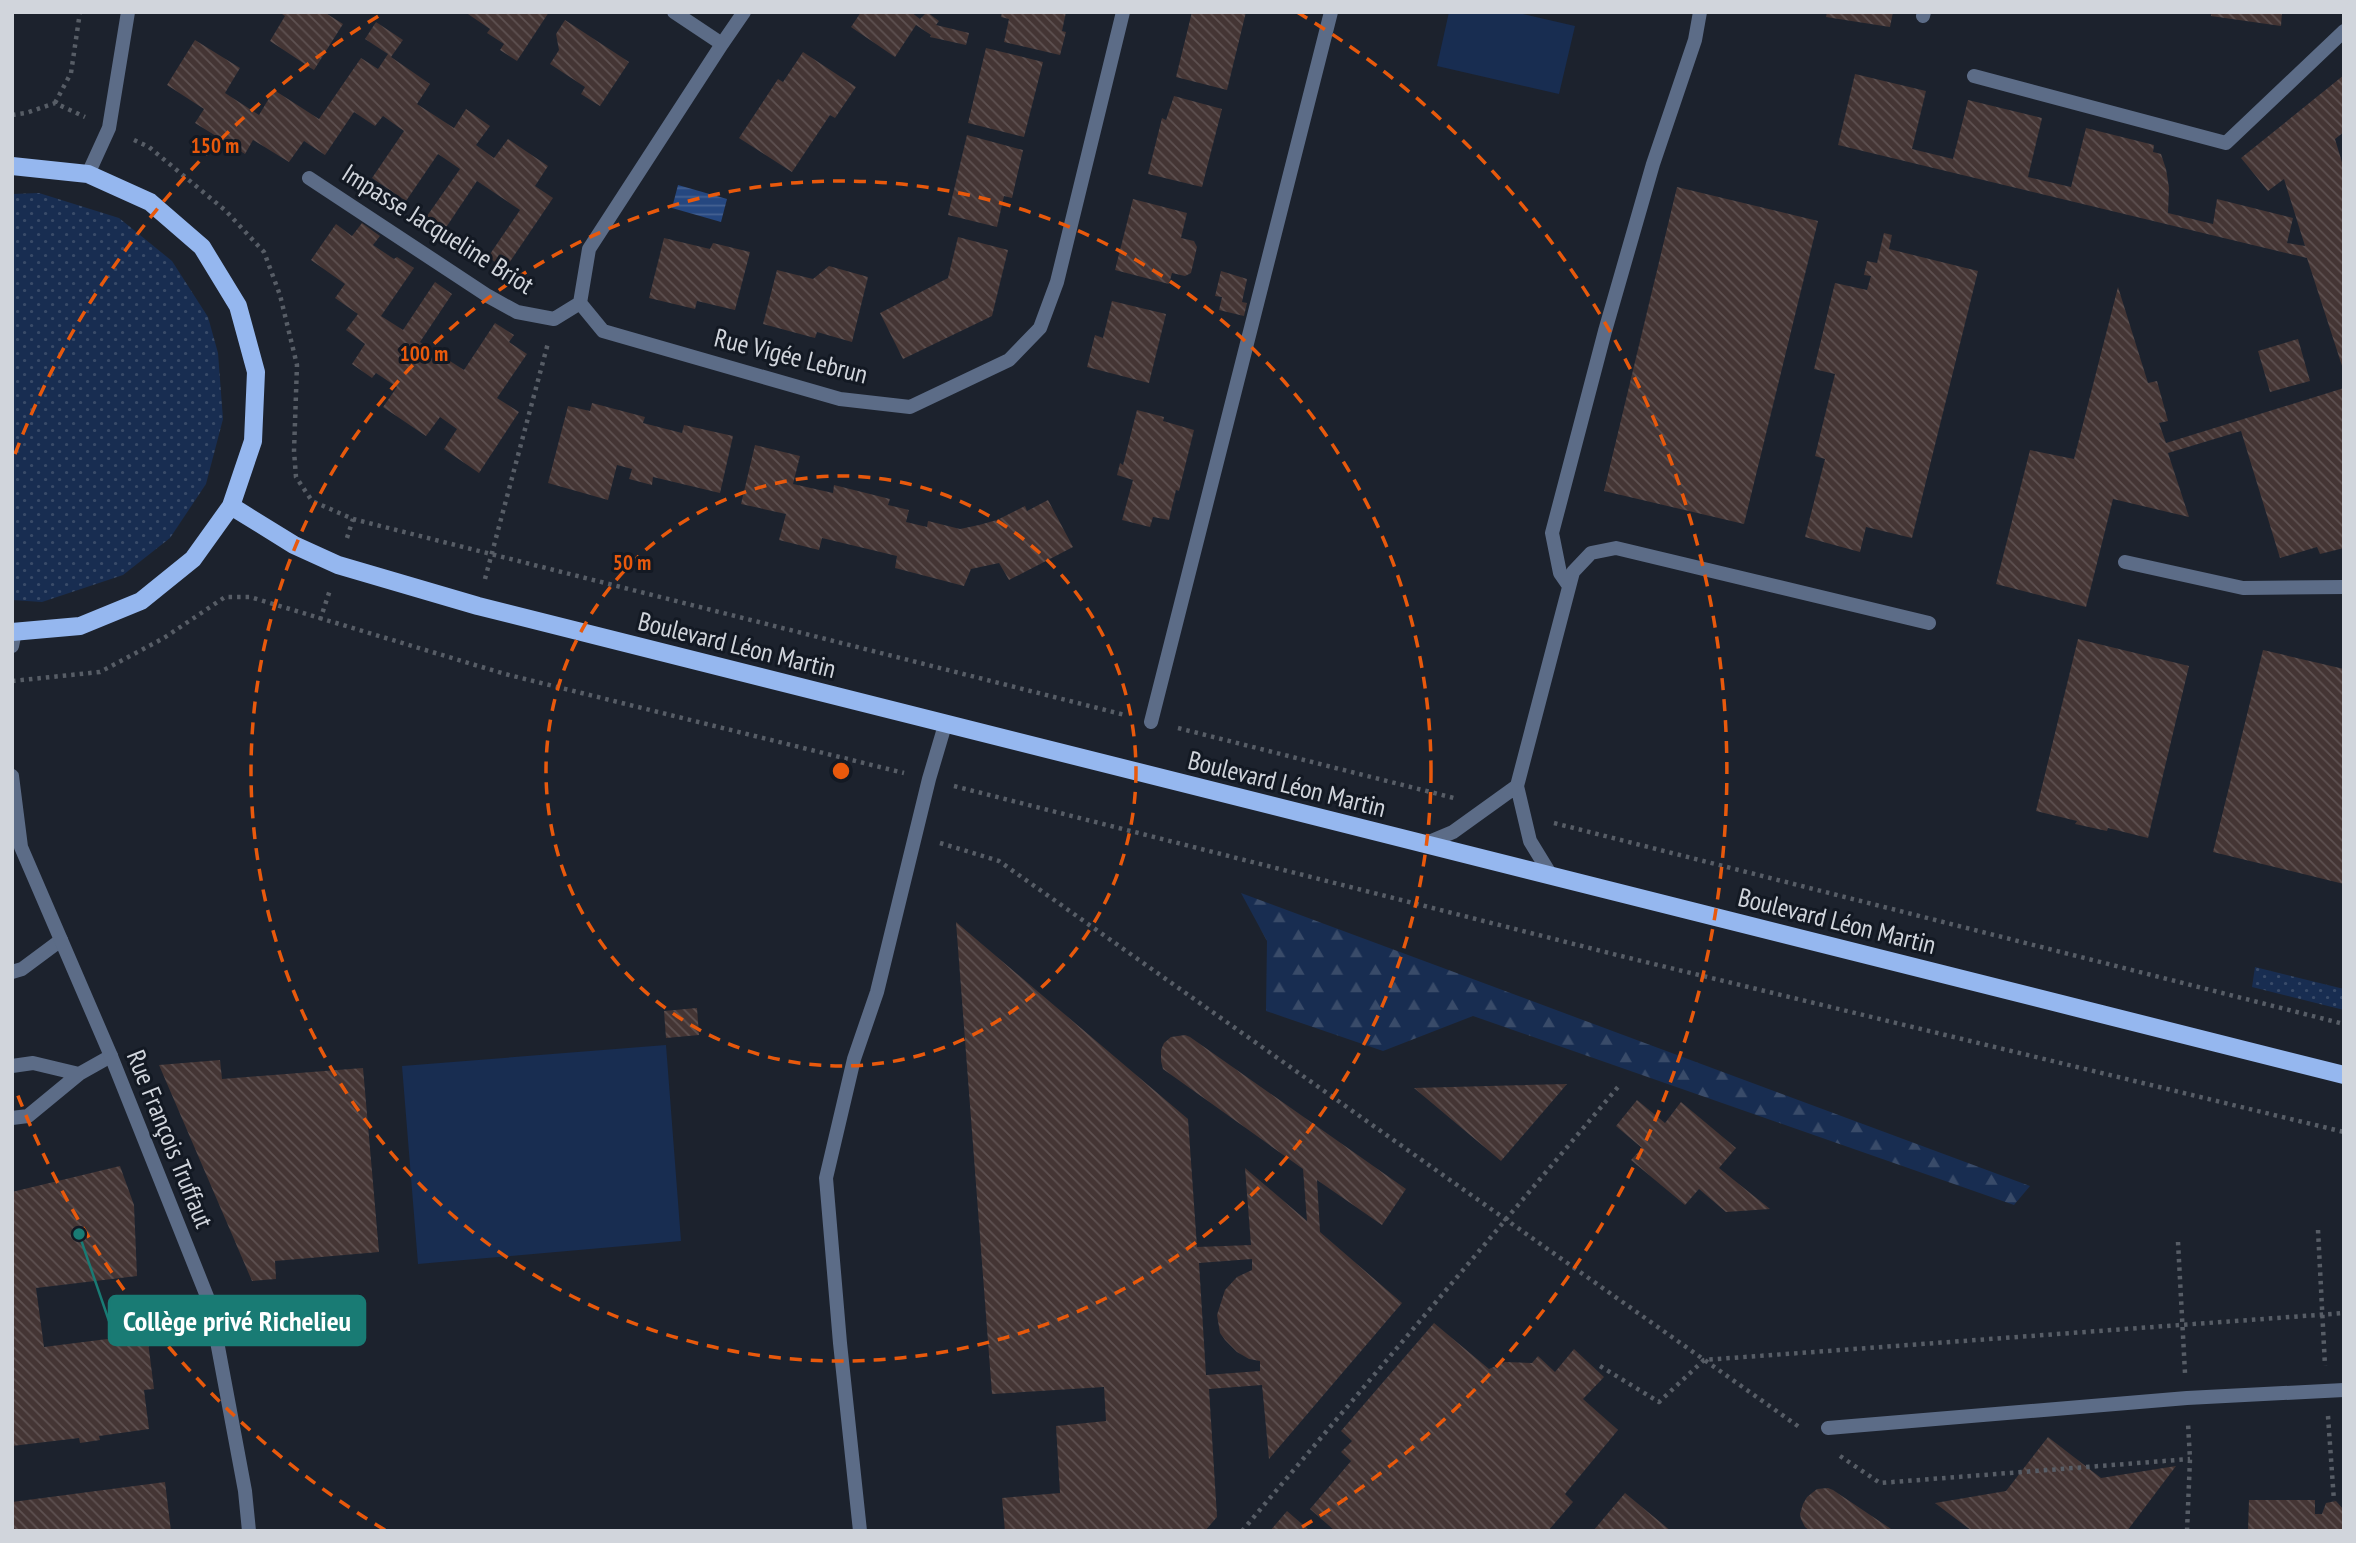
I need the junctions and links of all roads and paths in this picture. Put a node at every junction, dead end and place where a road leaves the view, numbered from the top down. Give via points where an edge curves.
1 (80, 12) edge
2 (128, 12) edge
3 (674, 12) edge
4 (744, 12) edge
5 (1123, 12) edge
6 (1331, 12) edge
7 (1700, 12) edge
8 (2344, 31) edge
9 (722, 44) junction
10 (1974, 76) dead end
11 (55, 103) junction
12 (12, 115) edge
13 (109, 128) junction
14 (12, 166) edge
15 (88, 174) junction
16 (309, 178) dead end
17 (580, 303) junction
18 (554, 319) junction
19 (231, 506) junction
20 (491, 555) junction
21 (2125, 562) dead end
22 (1569, 586) junction
23 (2344, 587) edge
24 (478, 606) junction
25 (1928, 623) dead end
26 (13, 637) edge
27 (12, 681) edge
28 (1152, 722) junction
29 (945, 725) junction
30 (12, 776) edge
31 (929, 779) junction
32 (1517, 786) junction
33 (1489, 806) junction
34 (1524, 815) junction
35 (915, 836) junction
36 (1422, 845) junction
37 (1552, 877) junction
38 (61, 940) junction
39 (12, 972) edge
40 (2344, 1024) edge
41 (111, 1056) junction
42 (12, 1066) edge
43 (79, 1074) junction
44 (2344, 1075) edge
45 (1618, 1087) dead end
46 (12, 1118) edge
47 (2344, 1132) edge
48 (1506, 1219) junction
49 (2344, 1313) edge
50 (1704, 1360) junction
51 (1600, 1366) dead end
52 (2344, 1390) edge
53 (1828, 1428) dead end
54 (1809, 1434) dead end
55 (1830, 1449) dead end
56 (2190, 1459) dead end
57 (249, 1531) edge
58 (860, 1531) edge
59 (1242, 1531) edge

1 - 11 path via 71,74
2 - 13 street
3 - 9 street
4 - 9 street
5 - 17 street, Rue Vigée Lebrun via 1057,282 1040,328 1009,360 910,407 840,399 603,331
6 - 28 street
7 - 22 street via 1609,318 1552,533 1560,573
8 - 10 street via 2226,143
9 - 17 street via 589,249
11 - 12 path
11 - 13 path
13 - 15 street
13 - 20 path via 157,153 226,211 264,252 297,365 296,477 312,501 353,519
14 - 15 main road
15 - 19 main road via 150,202 202,247 238,306 256,372 253,440
16 - 18 street, Impasse Jacqueline Briot via 488,296 517,312
17 - 18 street, Impasse Jacqueline Briot
18 - 20 path
19 - 24 main road, Boulevard Léon Martin via 294,545 338,565
19 - 26 main road via 193,559 141,601 80,625
20 - 24 path
20 - 28 path
21 - 23 street via 2243,588
22 - 25 street via 1573,572 1591,553 1616,548
22 - 32 street
24 - 29 main road, Boulevard Léon Martin
27 - 31 path via 100,672 164,638 225,597 250,597 505,674
28 - 33 path
29 - 31 street
29 - 36 main road, Boulevard Léon Martin
30 - 38 street, Rue François Truffaut via 21,847
31 - 35 street
31 - 47 path via 1635,960
32 - 33 street
32 - 34 street
33 - 36 street via 1452,832
34 - 37 street via 1530,841
34 - 40 path
35 - 48 path via 999,861
35 - 58 street via 877,992 854,1059 827,1178
36 - 37 main road, Boulevard Léon Martin
37 - 44 main road, Boulevard Léon Martin
38 - 39 street
38 - 41 street, Rue François Truffaut
41 - 43 street
41 - 57 street, Rue François Truffaut via 210,1304
42 - 43 street via 33,1063
43 - 46 street via 28,1116
45 - 48 path
48 - 50 path
48 - 59 path
49 - 50 path
50 - 51 path via 1659,1402
50 - 54 path
52 - 53 street via 2187,1398
55 - 56 path via 1880,1483

